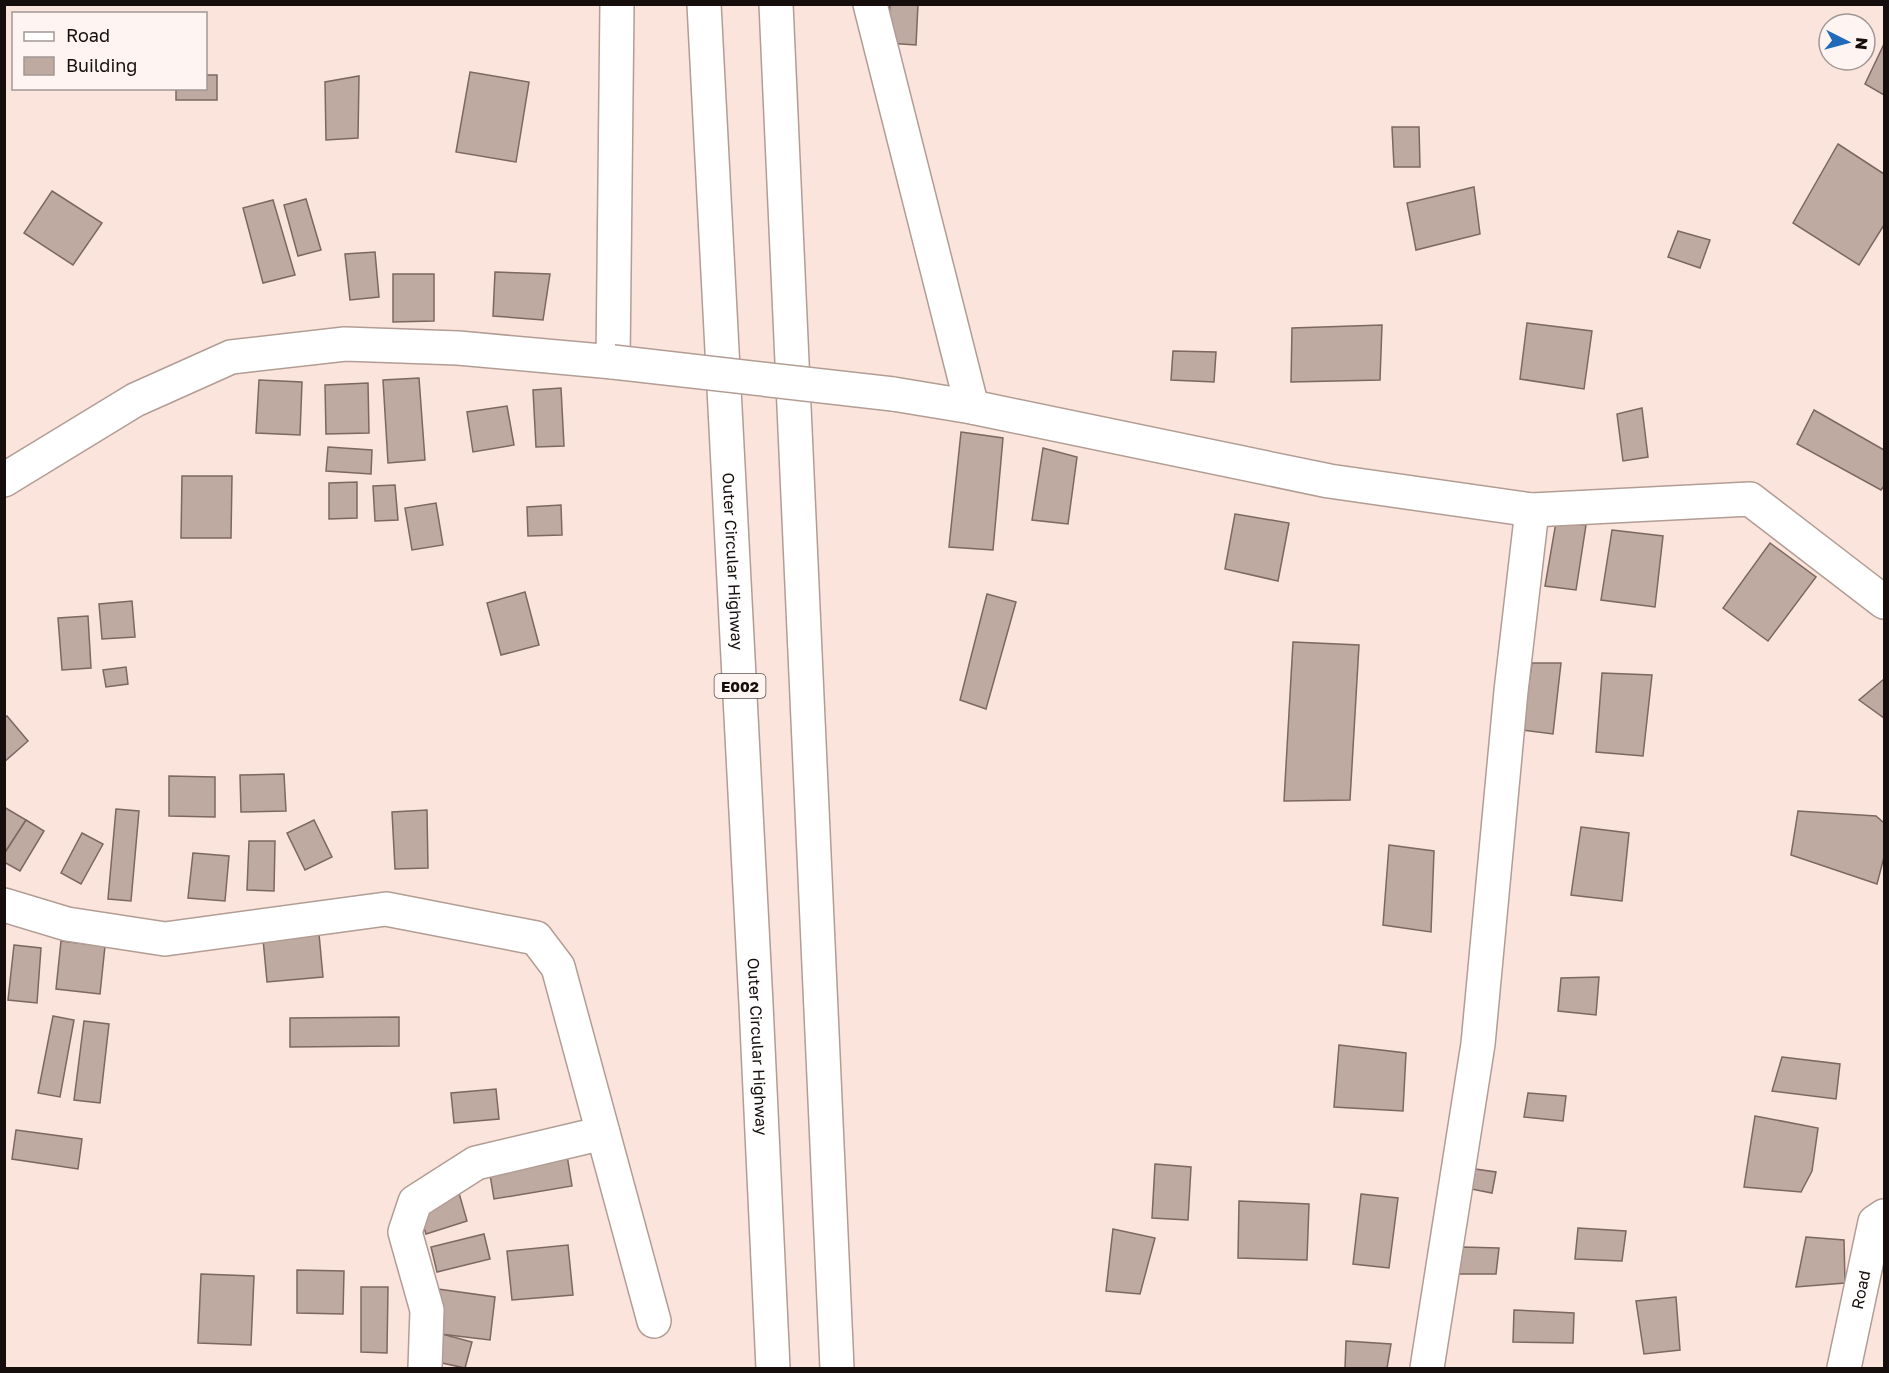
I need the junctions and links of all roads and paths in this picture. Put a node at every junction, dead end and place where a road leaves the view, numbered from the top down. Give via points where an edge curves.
1 (616, 4) edge
2 (704, 4) edge
3 (776, 4) edge
4 (870, 4) edge
5 (613, 362) junction
6 (972, 407) junction
7 (4, 480) edge
8 (1532, 510) junction
9 (1884, 602) edge
10 (4, 905) edge
11 (603, 1133) junction
12 (1884, 1216) edge
13 (654, 1321) dead end
14 (425, 1368) edge
15 (773, 1368) edge
16 (837, 1368) edge
17 (1427, 1368) edge
18 (1844, 1368) edge

1 - 5 main road
2 - 15 main road, Outer Circular Highway / E002
3 - 16 main road
4 - 6 main road
5 - 6 main road, bridge via 893,394
5 - 7 main road via 458,348 345,345 231,357 135,400
6 - 8 main road via 1329,481
8 - 9 main road via 1750,500
8 - 17 main road via 1478,1044
10 - 11 main road via 67,924 165,939 386,909 536,938 558,967
11 - 13 main road
11 - 14 main road via 476,1163 415,1202 405,1232 427,1310
12 - 18 main road, Road via 1875,1222

